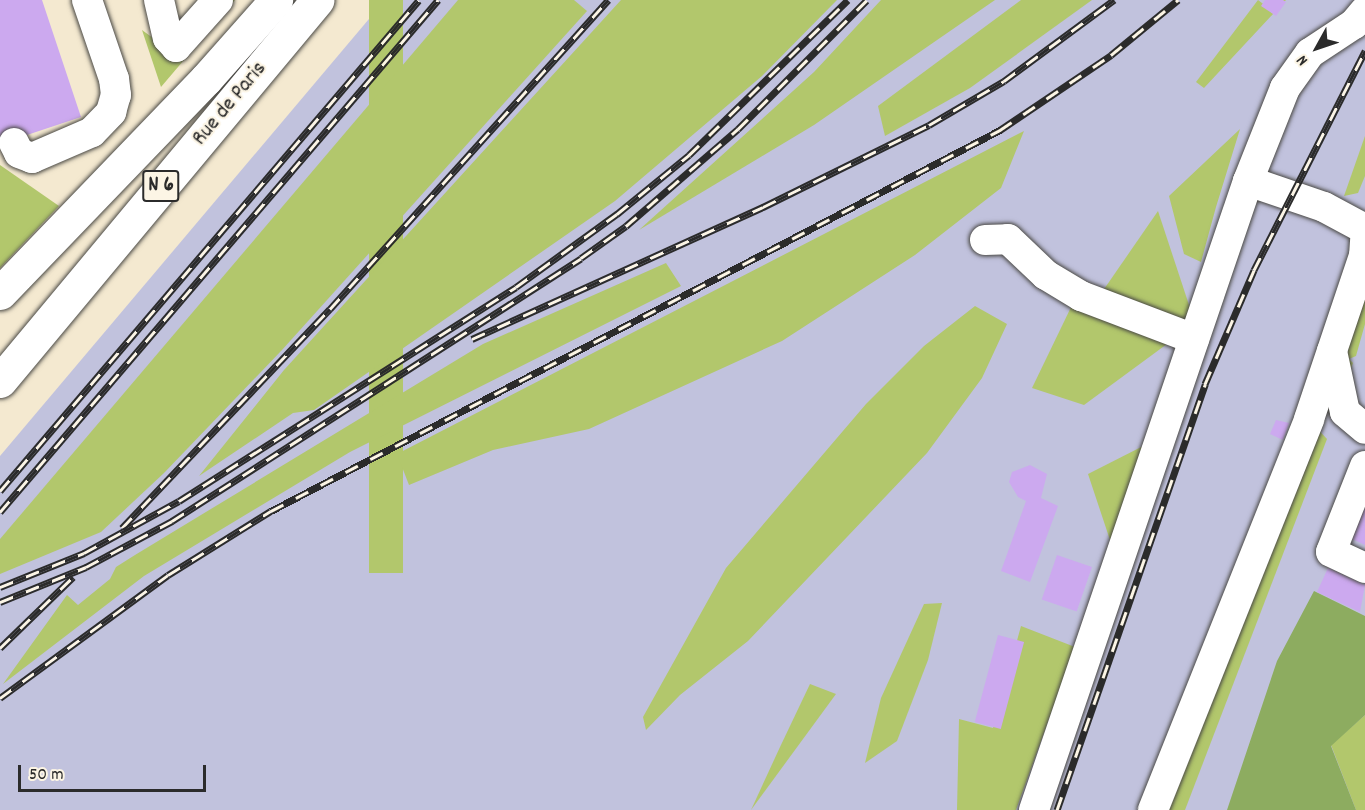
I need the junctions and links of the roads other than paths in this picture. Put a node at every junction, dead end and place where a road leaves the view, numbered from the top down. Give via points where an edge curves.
1 (87, 0) edge
2 (159, 0) edge
3 (218, 0) edge
4 (276, 0) edge
5 (317, 0) edge
6 (1365, 11) edge
7 (14, 143) dead end
8 (1248, 181) junction
9 (1365, 229) edge
10 (985, 240) dead end
11 (1365, 240) edge
12 (0, 293) edge
13 (1194, 339) junction
14 (1332, 351) junction
15 (2, 378) edge
16 (1365, 429) edge
17 (1365, 466) edge
18 (1365, 568) edge
19 (1034, 810) edge
20 (1153, 810) edge

1 - 7 lane via 114,79 116,96 111,112 92,132 32,158 19,153
2 - 3 lane via 168,38 176,47
4 - 12 main road, Rue de Paris / N 6 via 206,79
5 - 15 main road, Rue de Paris / N 6
6 - 8 lane via 1301,63 1285,88
8 - 9 lane via 1324,207
8 - 13 lane
10 - 13 lane via 1008,239 1046,274 1081,296
11 - 14 lane via 1364,256
13 - 19 lane
14 - 16 lane via 1345,412
14 - 20 lane
17 - 18 lane via 1331,552

